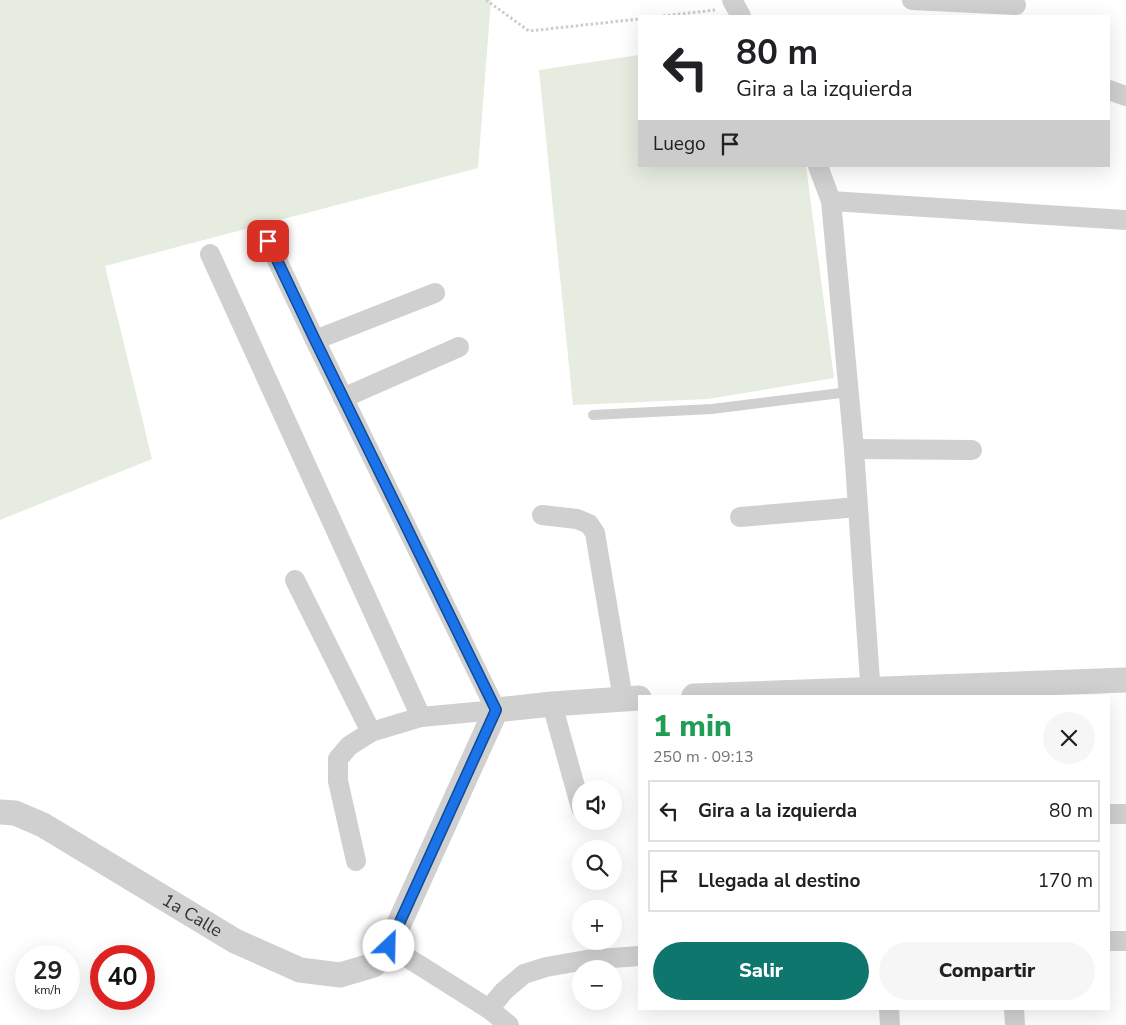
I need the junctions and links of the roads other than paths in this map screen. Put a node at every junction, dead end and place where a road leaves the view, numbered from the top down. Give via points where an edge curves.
1 (912, 0) edge
2 (1016, 5) dead end
3 (1110, 90) edge
4 (1126, 96) edge
5 (818, 167) edge
6 (831, 201) junction
7 (1126, 220) edge
8 (268, 241) dead end
9 (210, 254) dead end
10 (435, 293) dead end
11 (315, 340) junction
12 (459, 347) dead end
13 (849, 392) junction
14 (343, 398) junction
15 (592, 415) dead end
16 (854, 449) junction
17 (972, 450) dead end
18 (858, 507) junction
19 (542, 515) dead end
20 (740, 517) dead end
21 (295, 580) dead end
22 (1126, 680) edge
23 (1000, 690) edge
24 (871, 693) edge
25 (753, 695) edge
26 (631, 699) edge
27 (552, 704) junction
28 (496, 710) junction
29 (422, 718) junction
30 (371, 732) junction
31 (573, 780) edge
32 (0, 812) edge
33 (1110, 814) edge
34 (1126, 814) edge
35 (356, 861) dead end
36 (1110, 941) edge
37 (1126, 941) edge
38 (389, 946) junction
39 (638, 956) edge
40 (489, 1009) junction
41 (889, 1010) edge
42 (1014, 1010) edge
43 (509, 1025) edge
44 (890, 1025) edge
45 (1014, 1025) edge

1 - 2 street
3 - 4 street
5 - 6 street
6 - 7 street
6 - 13 street
8 - 11 street
9 - 29 street
10 - 11 street
11 - 14 street
12 - 14 street
13 - 15 lane via 712,409
13 - 16 street
14 - 28 street
16 - 17 street
16 - 18 street
18 - 20 street
18 - 24 street
19 - 26 street via 577,519 589,524 595,533
21 - 30 street
22 - 23 street
23 - 24 street
24 - 25 street
26 - 27 street
27 - 28 street
27 - 31 street
28 - 29 street
28 - 38 street, 1a Calle
29 - 30 street
30 - 35 street via 349,746 338,759 338,781
32 - 38 street, 1a Calle via 16,813 43,825 235,941 300,970 340,975 374,965
33 - 34 street
36 - 37 street
38 - 40 street
39 - 40 street via 586,960 524,974
40 - 43 street
41 - 44 street
42 - 45 street

